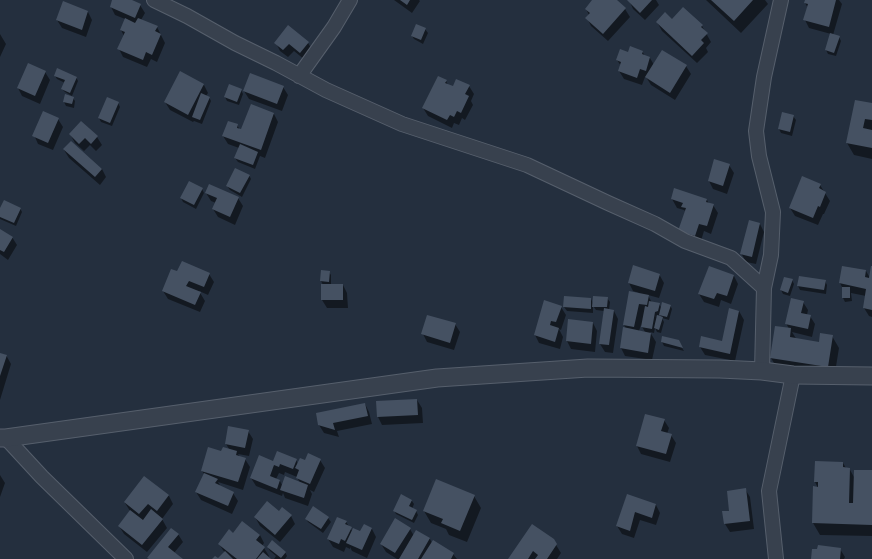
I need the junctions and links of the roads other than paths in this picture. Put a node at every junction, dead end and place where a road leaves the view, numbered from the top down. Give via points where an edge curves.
1 (154, 0) edge
2 (350, 0) edge
3 (781, 0) edge
4 (300, 76) junction
5 (764, 288) junction
6 (762, 371) junction
7 (793, 376) junction
8 (872, 376) edge
9 (3, 438) edge
10 (126, 559) edge
11 (776, 559) edge

1 - 4 street
2 - 4 street
3 - 5 street via 764,77 756,131 759,156 773,212 771,255
4 - 5 street via 402,124 527,165 655,224 685,241 731,258
5 - 6 street
6 - 7 street
6 - 9 street via 588,368 437,378
7 - 8 street
7 - 11 street via 770,491
9 - 10 street

